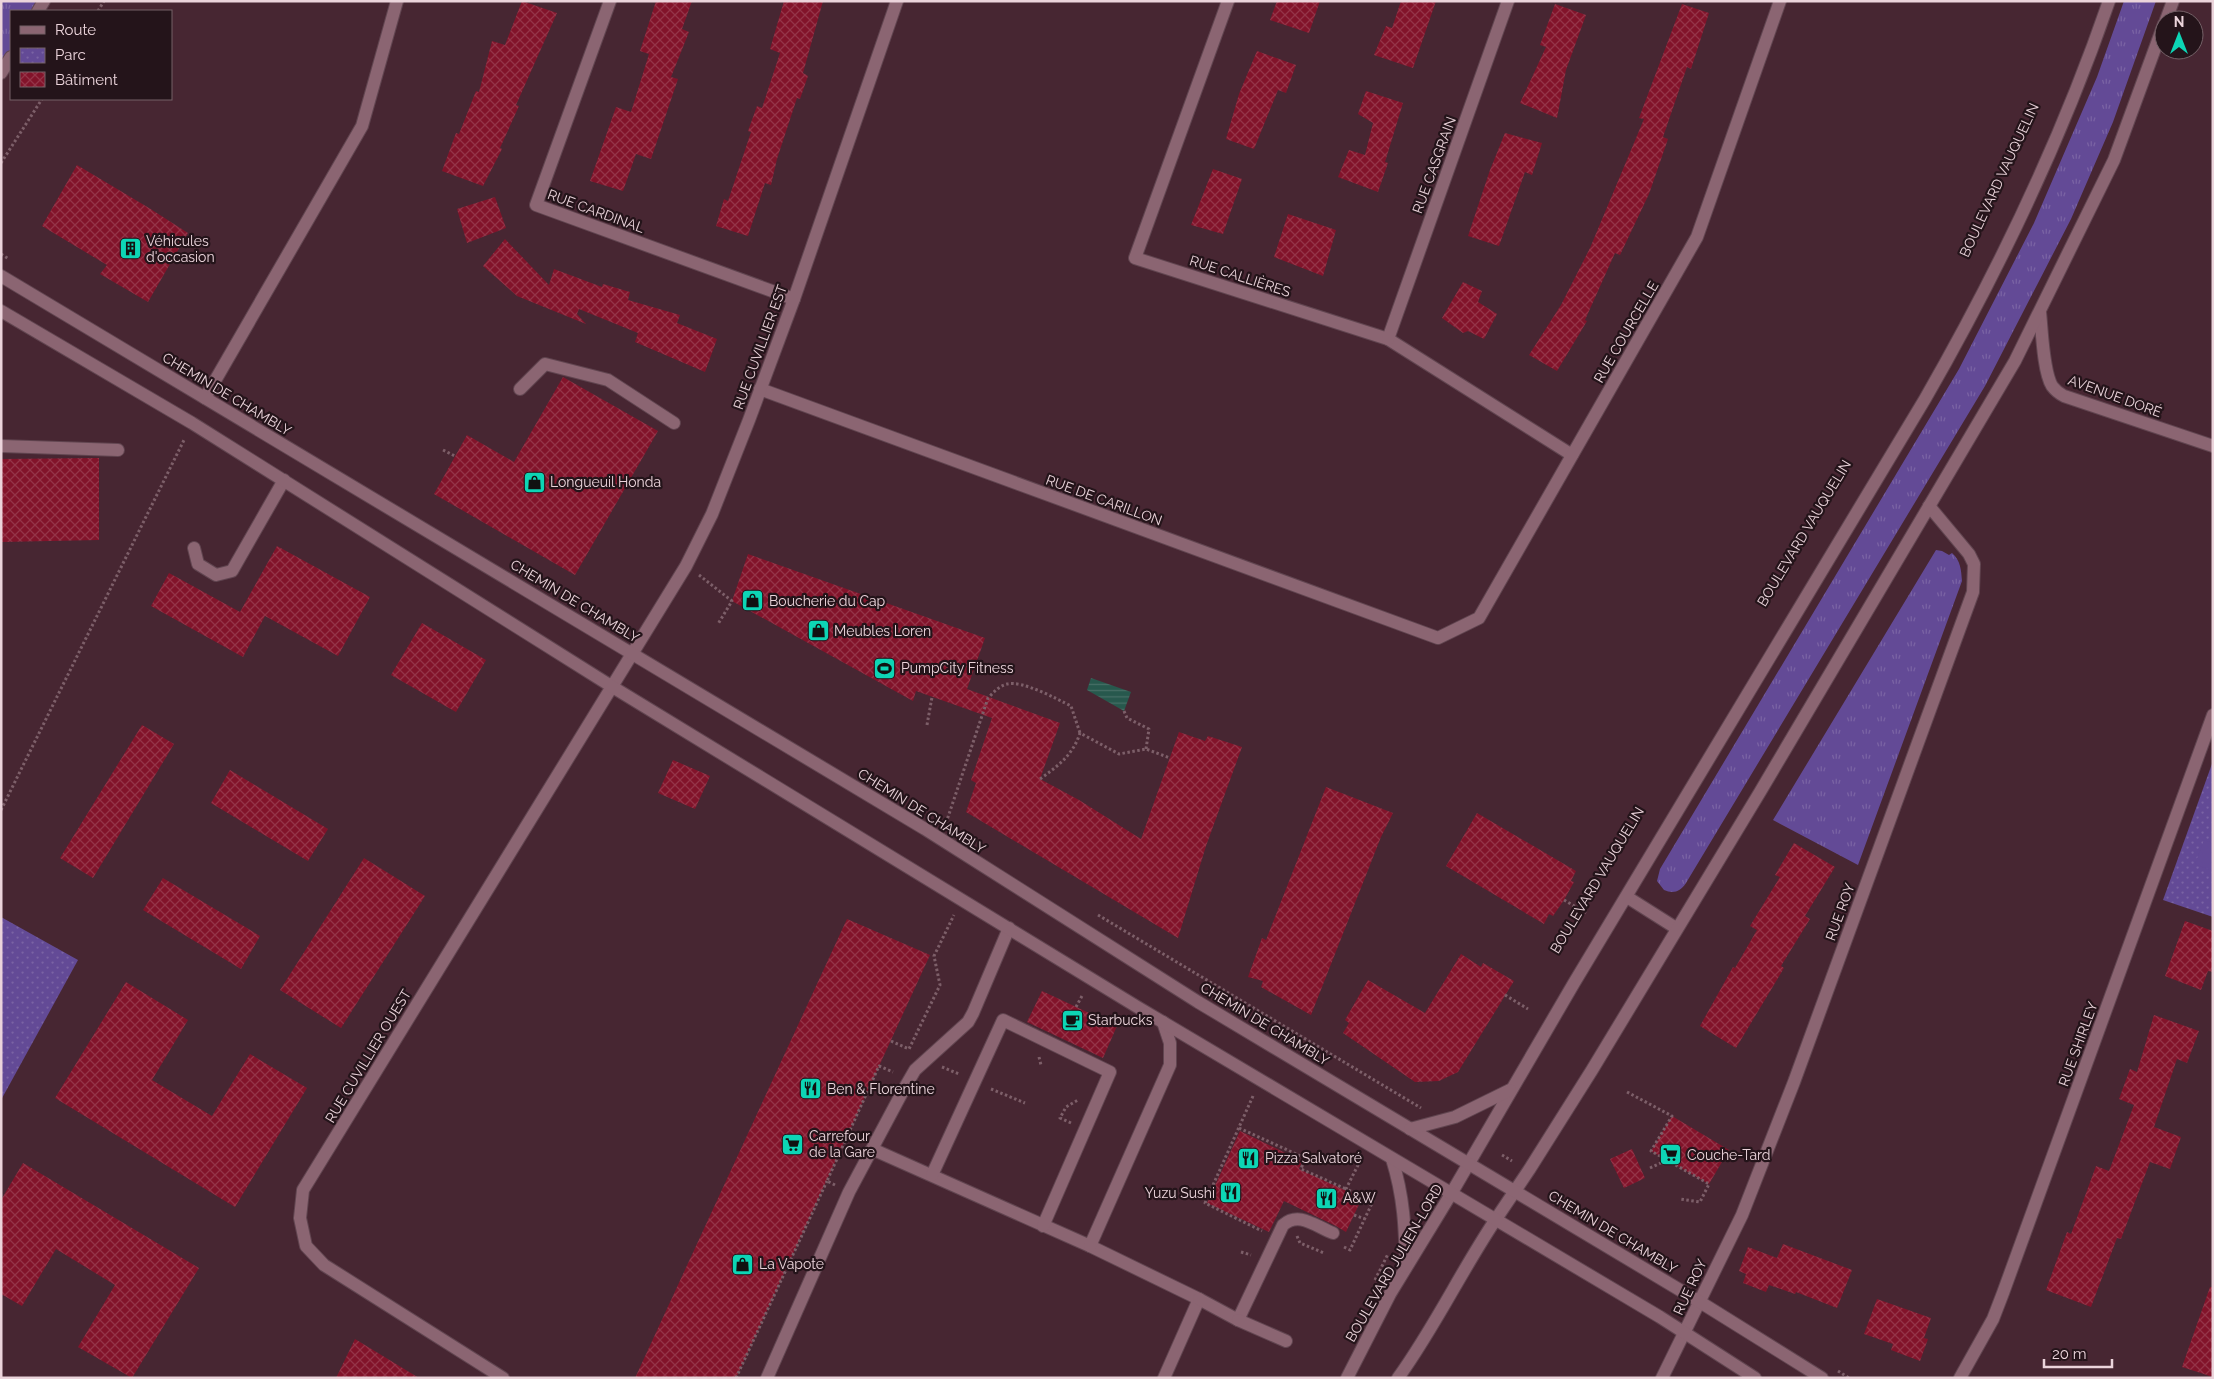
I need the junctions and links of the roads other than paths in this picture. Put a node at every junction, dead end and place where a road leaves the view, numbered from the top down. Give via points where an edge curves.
1 (397, 1) edge
2 (610, 1) edge
3 (897, 1) edge
4 (1228, 1) edge
5 (1508, 1) edge
6 (1780, 1) edge
7 (2109, 1) edge
8 (2154, 51) edge
9 (10, 59) edge
10 (1, 73) edge
11 (1, 276) edge
12 (794, 298) junction
13 (1, 311) edge
14 (2040, 312) junction
15 (1388, 339) junction
16 (520, 389) dead end
17 (760, 389) junction
18 (206, 398) junction
19 (674, 423) dead end
20 (1, 446) edge
21 (2213, 446) edge
22 (118, 450) dead end
23 (1572, 455) junction
24 (284, 480) junction
25 (1929, 506) junction
26 (194, 548) dead end
27 (1438, 638) joint
28 (633, 653) junction
29 (611, 686) junction
30 (2213, 715) edge
31 (1627, 897) junction
32 (1009, 928) junction
33 (1676, 928) junction
34 (1163, 1022) junction
35 (1510, 1090) junction
36 (1410, 1129) junction
37 (872, 1148) junction
38 (1392, 1159) junction
39 (1468, 1164) junction
40 (932, 1175) junction
41 (1514, 1192) junction
42 (1451, 1194) junction
43 (1496, 1219) junction
44 (1043, 1226) junction
45 (1333, 1233) dead end
46 (1090, 1246) junction
47 (1406, 1267) junction
48 (1198, 1299) junction
49 (1700, 1302) junction
50 (1238, 1320) junction
51 (1686, 1332) junction
52 (1286, 1340) dead end
53 (503, 1378) edge
54 (766, 1378) edge
55 (1164, 1378) edge
56 (1347, 1378) edge
57 (1398, 1378) edge
58 (1662, 1378) edge
59 (1755, 1378) edge
60 (1822, 1378) edge
61 (1960, 1378) edge

1 - 18 street via 362,126
2 - 12 street, RUE CARDINAL via 536,205
3 - 12 street, RUE CUVILLIER EST
4 - 15 street, RUE CALLIÈRES via 1135,258
5 - 15 street, RUE CASGRAIN
6 - 23 street, RUE COURCELLE via 1697,237
7 - 31 street via 2043,172 1978,304 1925,399
8 - 14 street via 2114,160
9 - 10 street
11 - 18 street, CHEMIN DE CHAMBLY
12 - 17 street, RUE CUVILLIER EST
13 - 24 street
14 - 21 street, AVENUE DORÉ via 2049,376 2058,392
14 - 25 street via 2015,361
15 - 23 street, RUE CALLIÈRES
16 - 19 street via 545,364 608,380
17 - 27 street, RUE DE CARILLON
17 - 28 street, RUE CUVILLIER EST via 712,514 686,566
18 - 28 street, CHEMIN DE CHAMBLY
20 - 22 street
23 - 27 street, RUE COURCELLE via 1479,618
24 - 26 street via 232,571 216,575 198,564
24 - 29 street
25 - 33 street
25 - 49 street, RUE ROY via 1974,564 1972,592 1794,1082 1742,1215
28 - 29 street, RUE CUVILLIER EST
28 - 36 street, CHEMIN DE CHAMBLY
29 - 32 street
29 - 53 street, RUE CUVILLIER OUEST via 303,1190 300,1218 306,1246 324,1265
30 - 61 street, RUE SHIRLEY via 2003,1293 1993,1319
31 - 33 street
31 - 35 street
32 - 34 street
32 - 37 street via 968,1022 915,1070
33 - 41 street via 1592,1070
34 - 38 street
34 - 46 street via 1170,1043 1170,1065
35 - 36 street via 1455,1117
35 - 39 street
36 - 39 street, CHEMIN DE CHAMBLY
37 - 40 street
37 - 54 street
38 - 42 street
38 - 47 street via 1404,1206
39 - 41 street, CHEMIN DE CHAMBLY
39 - 42 street, BOULEVARD JULIEN-LORD
40 - 44 street
40 - 44 street via 1003,1020 1110,1072
41 - 43 street
41 - 49 street, CHEMIN DE CHAMBLY
42 - 43 street
42 - 47 street, BOULEVARD JULIEN-LORD
43 - 51 street
43 - 57 street
44 - 46 street
45 - 50 street via 1298,1218 1283,1226
46 - 48 street
47 - 56 street, BOULEVARD JULIEN-LORD
48 - 50 street
48 - 55 street
49 - 51 street, RUE ROY
49 - 60 street, CHEMIN DE CHAMBLY
50 - 52 street
51 - 58 street, RUE ROY
51 - 59 street

